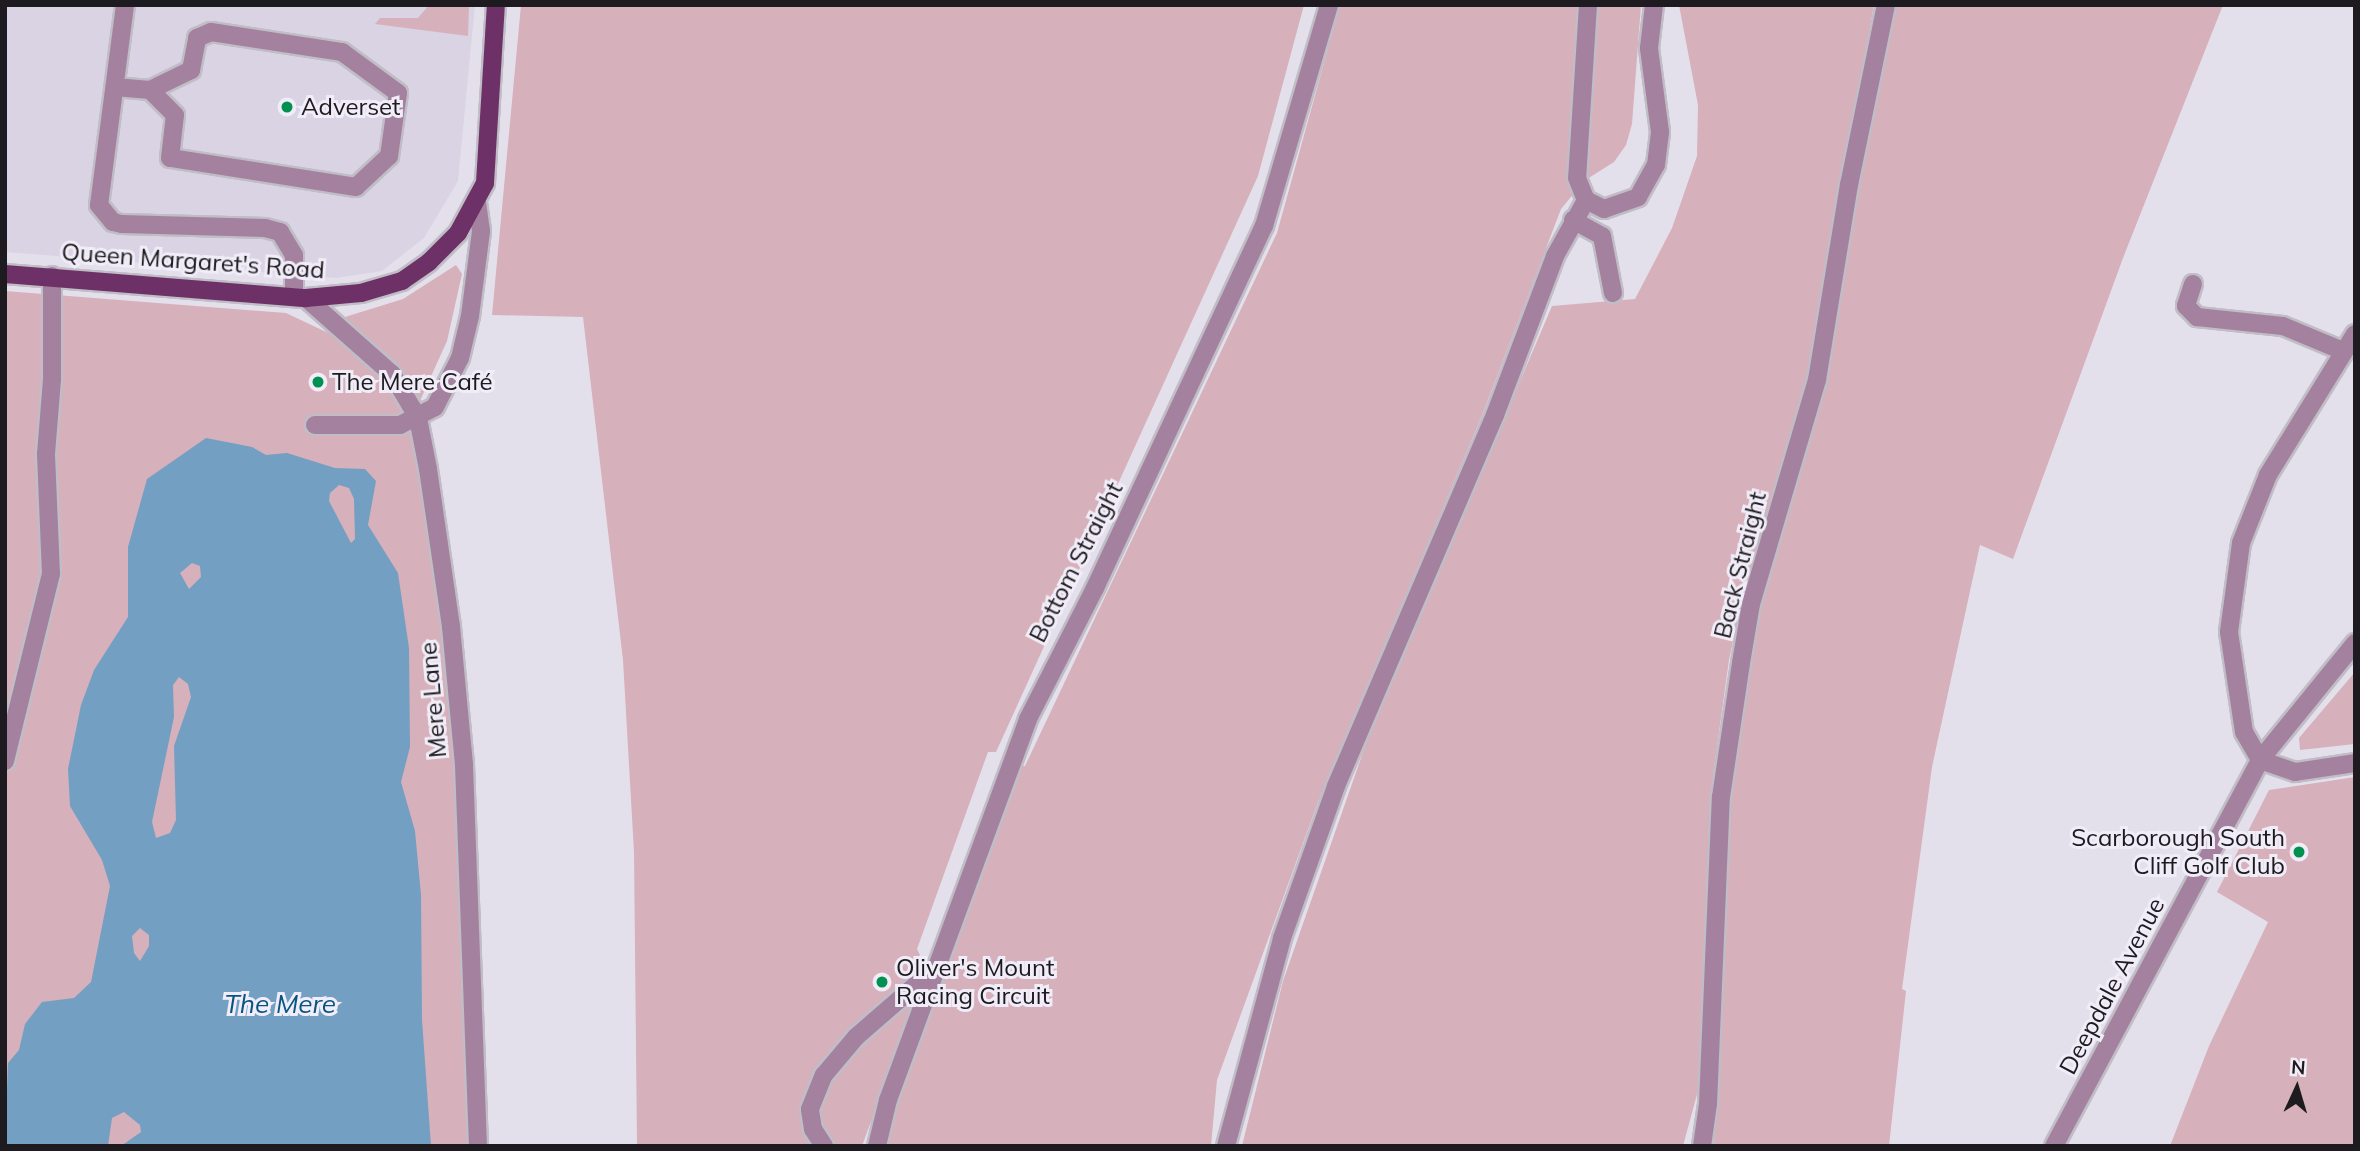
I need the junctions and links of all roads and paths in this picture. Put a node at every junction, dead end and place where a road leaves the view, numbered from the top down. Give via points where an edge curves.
1 (125, 5) edge
2 (496, 5) edge
3 (1329, 5) edge
4 (1588, 5) edge
5 (1654, 5) edge
6 (1886, 5) edge
7 (115, 87) junction
8 (150, 90) junction
9 (1586, 200) junction
10 (477, 203) junction
11 (1573, 220) junction
12 (5, 274) edge
13 (52, 276) junction
14 (2193, 284) dead end
15 (1612, 293) dead end
16 (300, 298) junction
17 (2355, 334) edge
18 (2343, 351) junction
19 (418, 418) junction
20 (314, 425) dead end
21 (2355, 643) edge
22 (2260, 760) junction
23 (5, 761) edge
24 (2355, 763) edge
25 (936, 968) junction
26 (478, 1146) edge
27 (824, 1146) edge
28 (877, 1146) edge
29 (1226, 1146) edge
30 (1702, 1146) edge
31 (2054, 1146) edge

1 - 7 street
2 - 10 main road, Queen Margaret's Road via 489,157
3 - 25 street, Bottom Straight via 1264,226 1095,587 1048,673
4 - 9 street via 1577,178
5 - 9 street via 1649,48 1660,132 1652,178 1638,197 1616,208 1604,209
6 - 30 street, Back Straight via 1817,380 1751,604 1741,663 1721,797 1708,1104
7 - 8 street
7 - 16 street via 98,190 104,213 122,224 280,232 294,255
8 - 8 street via 191,70 197,38 212,32 342,52 398,93 389,156 356,187 170,159 175,115
9 - 11 street
10 - 16 main road, Queen Margaret's Road via 458,233 402,281 361,293
10 - 19 street via 481,231 478,263 460,358 435,407
11 - 15 street via 1602,236
11 - 29 street via 1336,786 1282,938
12 - 13 main road, Queen Margaret's Road
13 - 16 main road, Queen Margaret's Road
13 - 23 street via 46,454 51,574
14 - 18 street via 2187,310 2197,317 2283,326
16 - 19 street, Mere Lane via 372,352 392,374
17 - 18 street
18 - 22 street via 2268,475 2241,543 2229,632 2244,732
19 - 20 street via 390,426
19 - 26 street, Mere Lane via 451,627 464,765
21 - 22 street, Deepdale Avenue
22 - 24 street via 2295,772
22 - 31 street, Deepdale Avenue
25 - 27 street via 856,1037 824,1074 810,1109 813,1129
25 - 28 street, Bottom Straight via 888,1100

